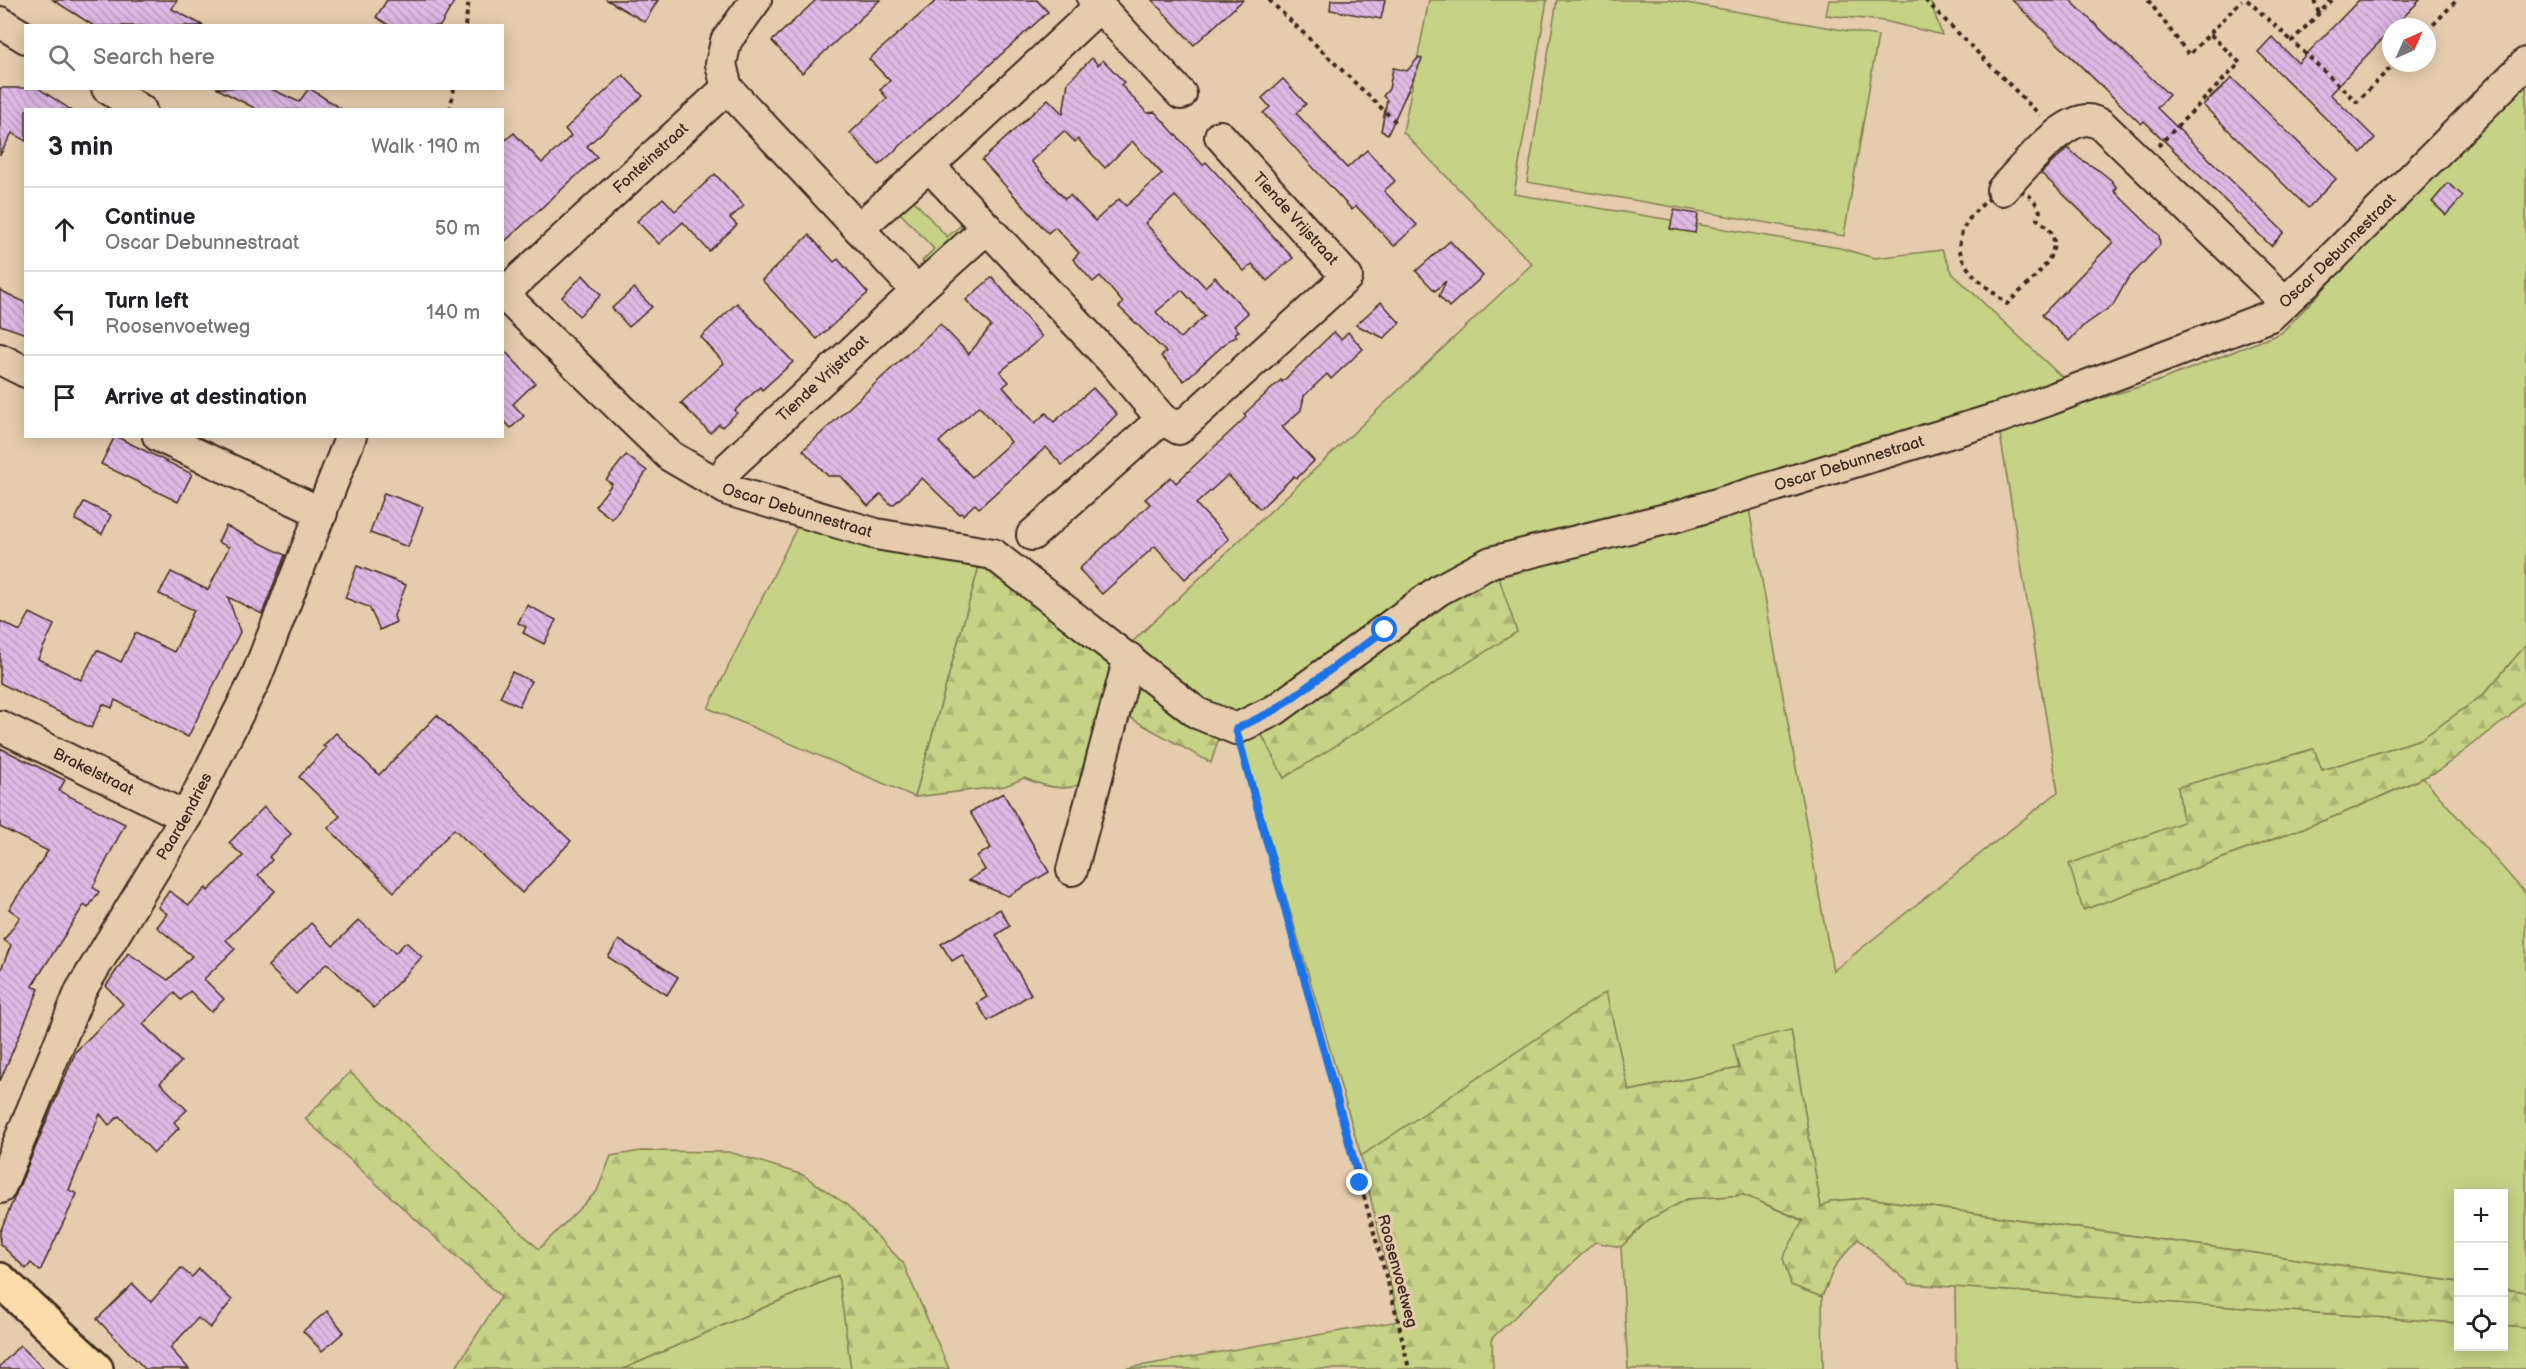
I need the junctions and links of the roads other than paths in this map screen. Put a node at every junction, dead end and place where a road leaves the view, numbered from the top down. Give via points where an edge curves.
1 (756, 0) edge
2 (1096, 4) edge
3 (0, 22) edge
4 (24, 37) edge
5 (2526, 63) edge
6 (727, 88) junction
7 (111, 90) edge
8 (1181, 94) dead end
9 (138, 108) edge
10 (1220, 136) dead end
11 (929, 166) junction
12 (2002, 190) dead end
13 (859, 228) junction
14 (987, 228) junction
15 (917, 291) junction
16 (504, 294) edge
17 (504, 296) edge
18 (2284, 302) junction
19 (0, 359) edge
20 (24, 371) edge
21 (1162, 419) junction
22 (162, 438) edge
23 (350, 438) edge
24 (729, 466) dead end
25 (322, 513) junction
26 (1032, 535) dead end
27 (1129, 658) junction
28 (0, 726) edge
29 (186, 817) junction
30 (1072, 870) dead end
31 (0, 1188) edge
32 (0, 1280) edge
33 (96, 1369) edge

1 - 6 street via 726,40 721,64
2 - 8 street
2 - 11 street
3 - 4 street
5 - 18 street, Oscar Debunnestraat
6 - 13 street
6 - 16 street, Fonteinstraat
7 - 9 street
10 - 21 street, Tiende Vrijstraat via 1347,277 1179,429
11 - 13 street
11 - 14 street
12 - 18 street via 2059,133 2077,122 2090,120 2101,124
13 - 15 street
14 - 15 street, Tiende Vrijstraat
14 - 21 street
15 - 24 street, Tiende Vrijstraat
17 - 27 street, Oscar Debunnestraat via 670,456 728,490 876,534 993,554
18 - 27 street, Oscar Debunnestraat via 2270,316 1998,418 1674,517 1491,562 1440,590 1275,710 1236,729 1197,713
19 - 20 street
21 - 26 street
22 - 25 street
23 - 25 street, Paardendries
25 - 29 street, Paardendries via 255,680
27 - 30 street
28 - 29 street, Brakelstraat
29 - 31 street, Paardendries via 81,990
32 - 33 main road

